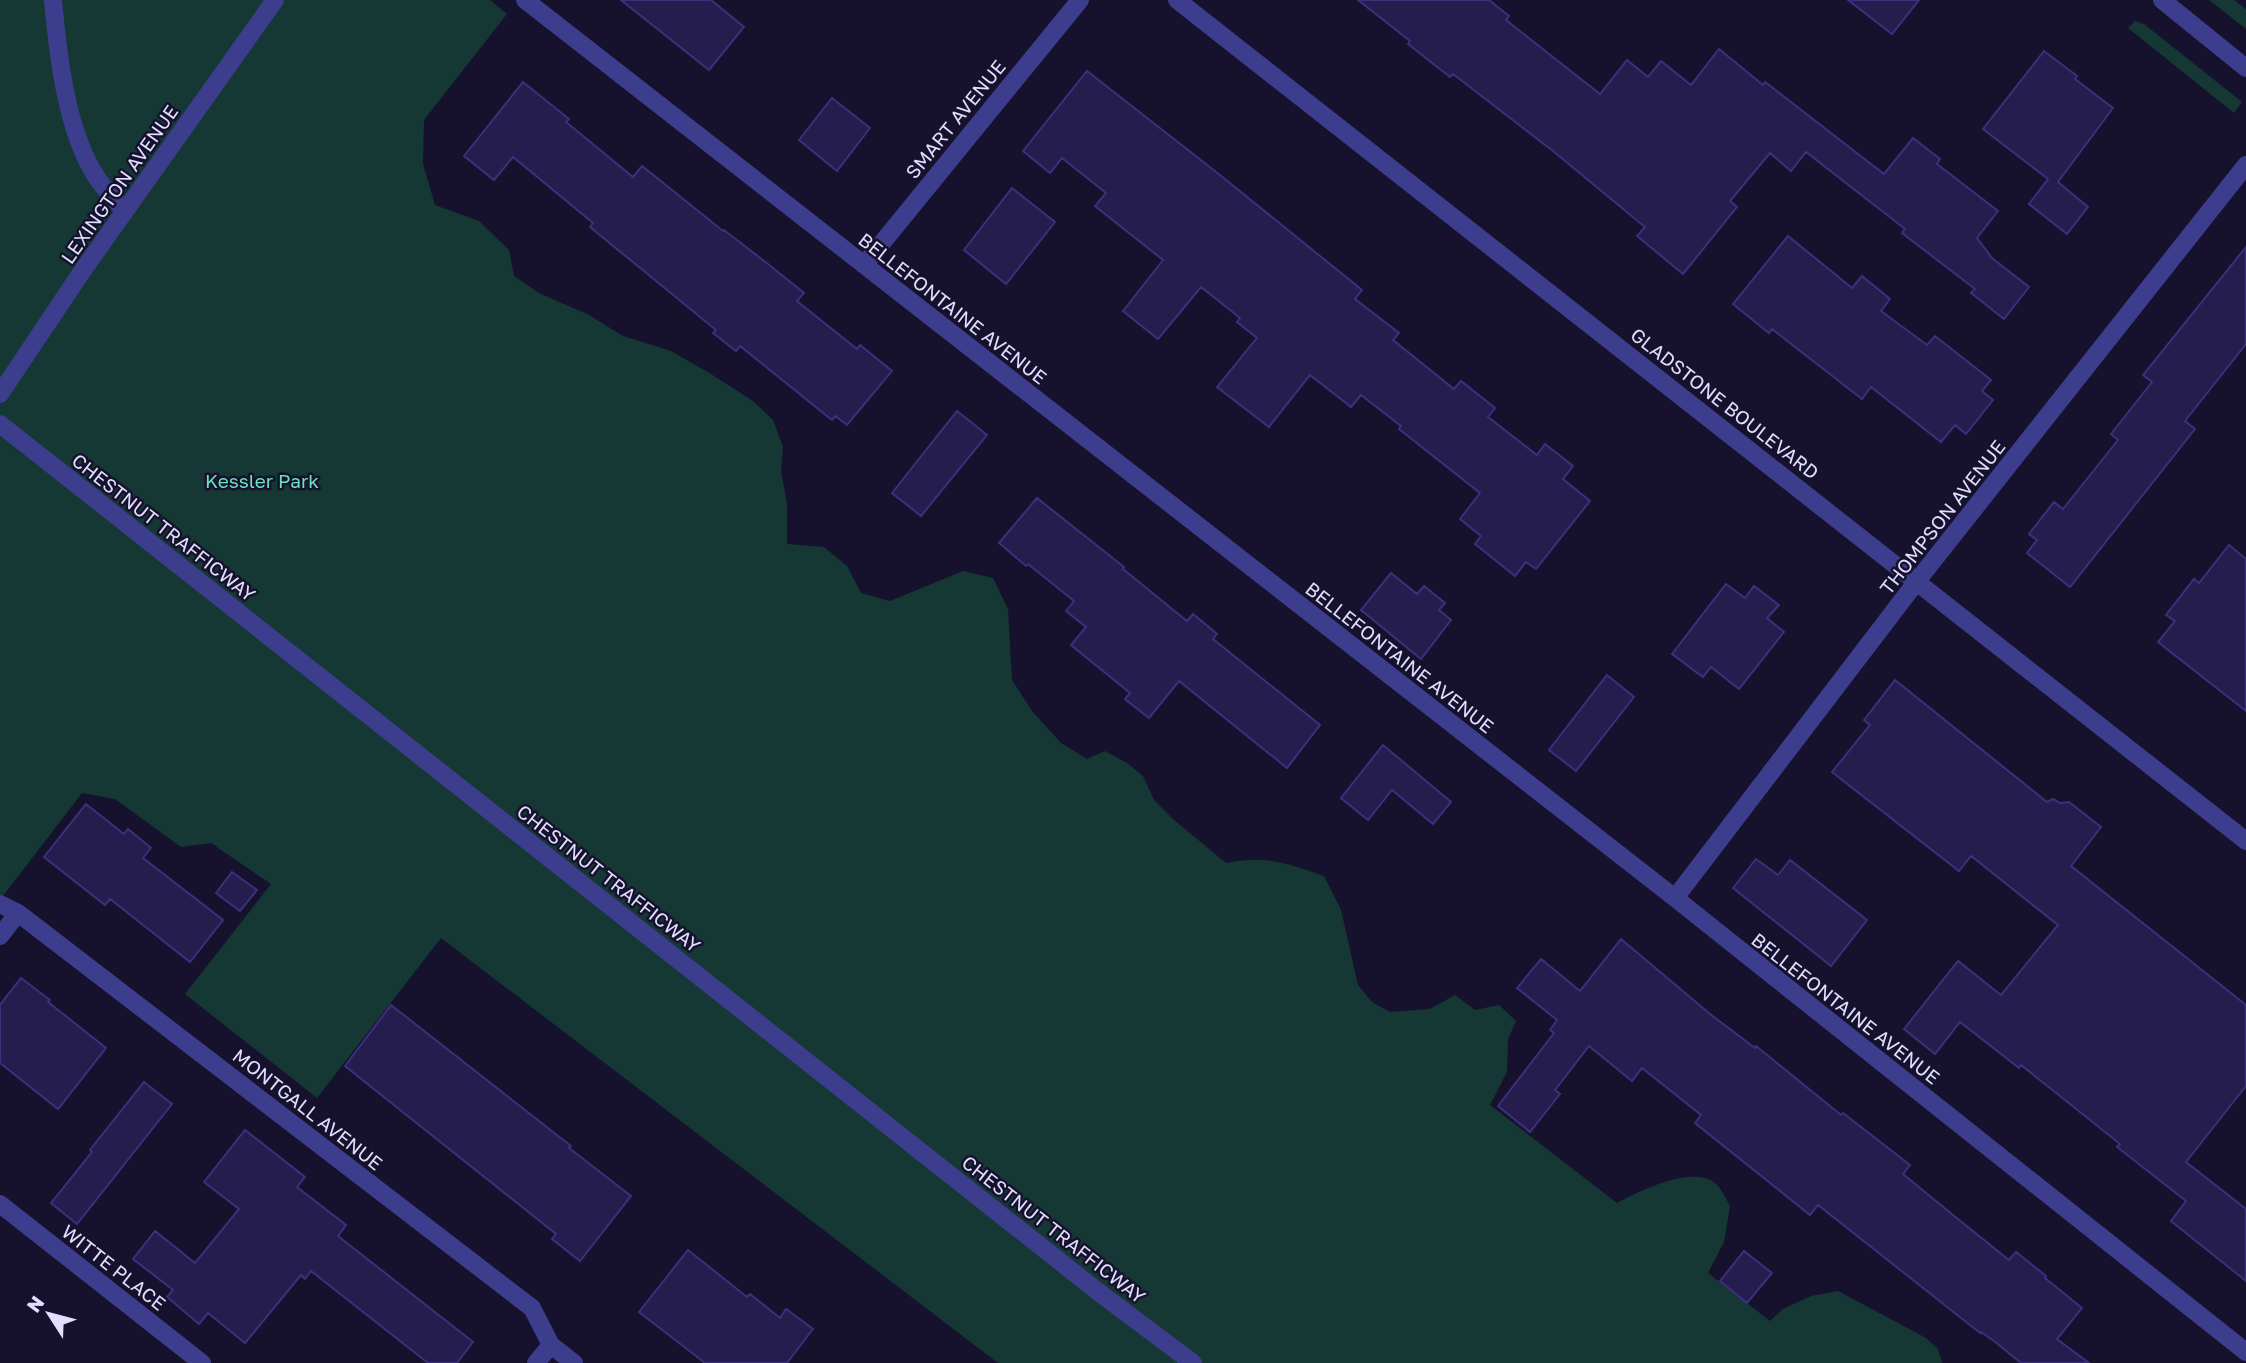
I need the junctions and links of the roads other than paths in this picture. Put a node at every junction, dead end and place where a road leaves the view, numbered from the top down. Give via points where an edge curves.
1 (53, 0) edge
2 (275, 0) edge
3 (525, 0) edge
4 (1080, 0) edge
5 (1177, 0) edge
6 (2162, 0) edge
7 (2246, 68) edge
8 (2246, 165) edge
9 (125, 211) junction
10 (864, 265) junction
11 (0, 394) edge
12 (0, 424) edge
13 (1917, 582) junction
14 (2246, 841) edge
15 (1675, 898) junction
16 (0, 904) edge
17 (18, 913) junction
18 (0, 936) edge
19 (0, 1204) edge
20 (551, 1345) junction
21 (2246, 1352) edge
22 (202, 1363) edge
23 (536, 1363) edge
24 (575, 1363) edge
25 (1193, 1363) edge

1 - 9 street via 65,89 76,131 97,178
2 - 9 street, LEXINGTON AVENUE
3 - 10 street, BELLEFONTAINE AVENUE
4 - 10 street, SMART AVENUE
5 - 13 street, GLADSTONE BOULEVARD
6 - 7 street
8 - 13 street, THOMPSON AVENUE
9 - 11 street, LEXINGTON AVENUE
10 - 15 street, BELLEFONTAINE AVENUE
12 - 25 street, CHESTNUT TRAFFICWAY
13 - 14 street, GLADSTONE BOULEVARD
13 - 15 street, THOMPSON AVENUE
15 - 21 street, BELLEFONTAINE AVENUE
16 - 17 street, MONTGALL AVENUE
17 - 18 street
17 - 20 street, MONTGALL AVENUE via 532,1308
19 - 22 street, WITTE PLACE
20 - 23 street
20 - 24 street, MONTGALL AVENUE

